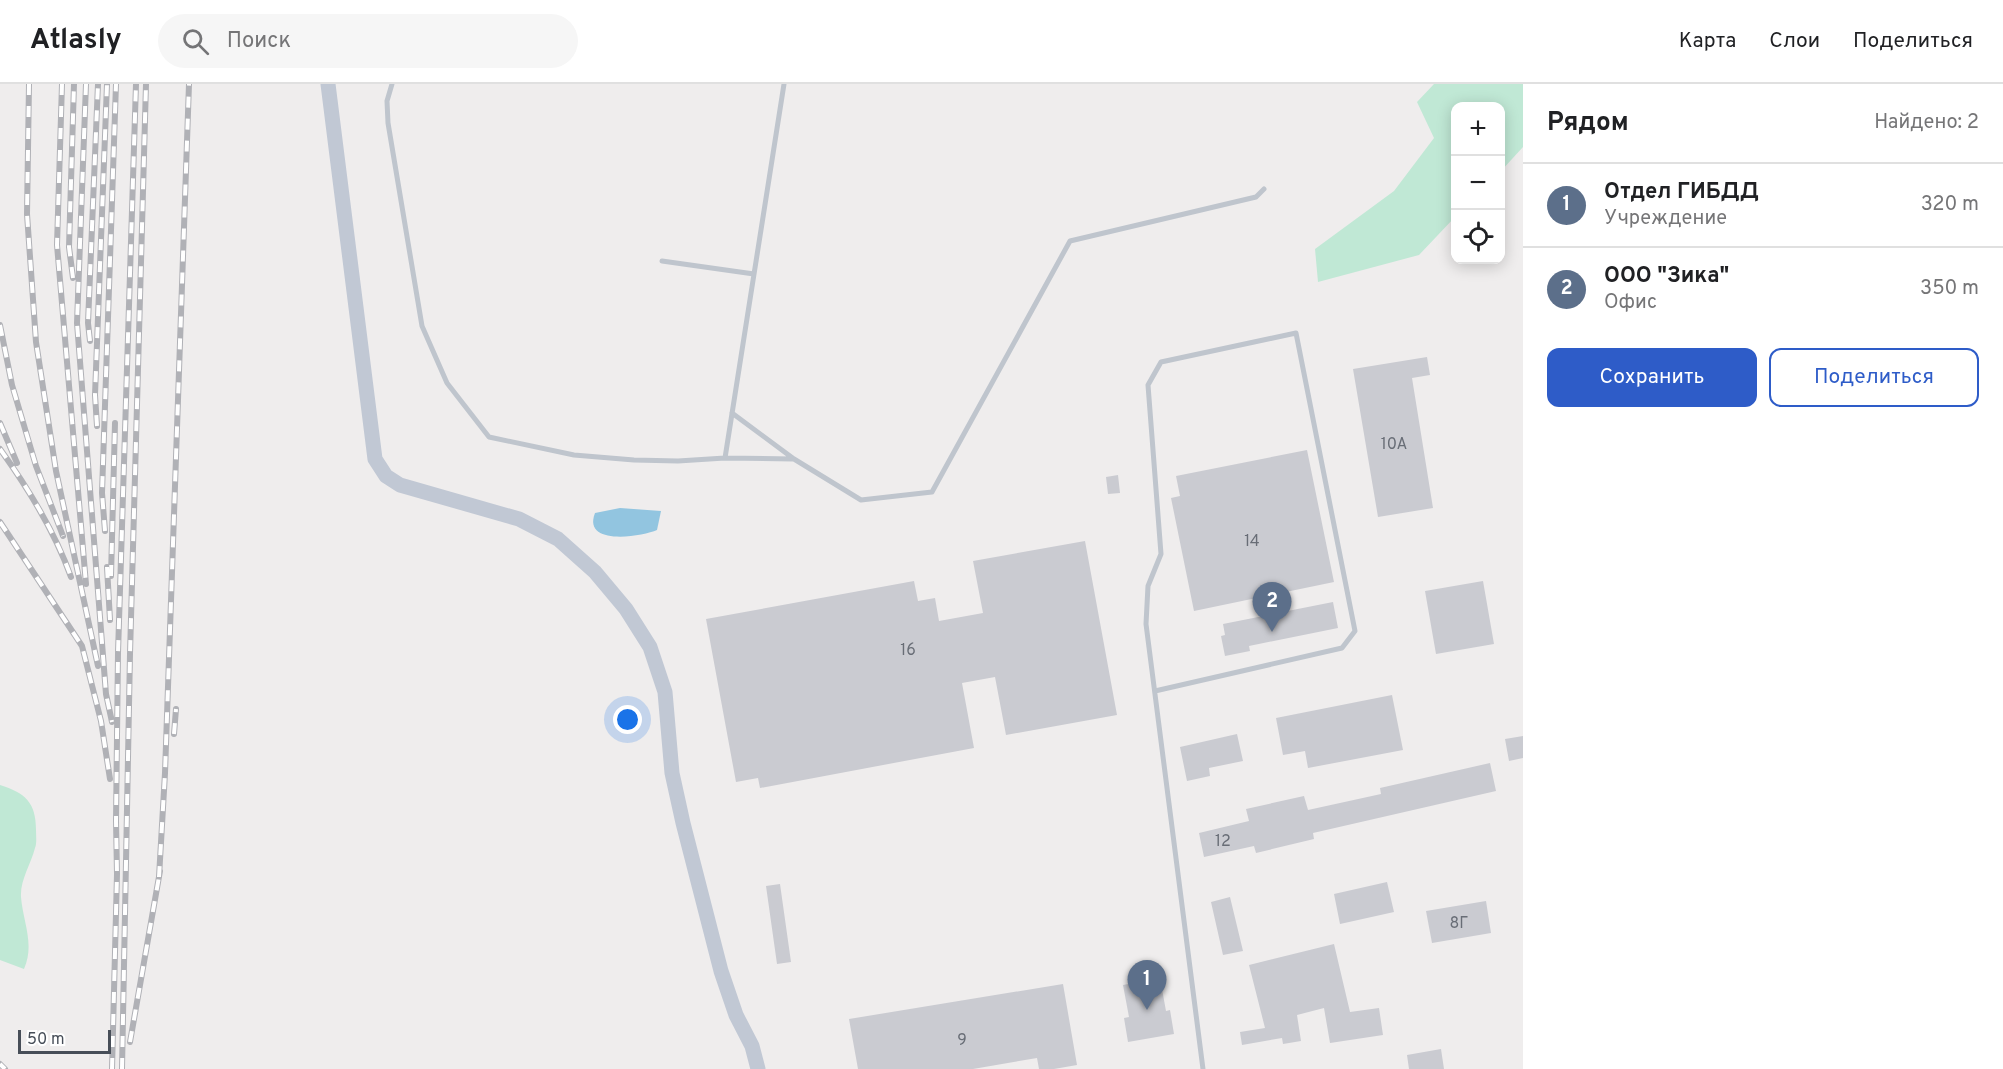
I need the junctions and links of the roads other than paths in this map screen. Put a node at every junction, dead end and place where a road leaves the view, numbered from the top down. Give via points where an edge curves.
1 (328, 84) edge
2 (392, 84) edge
3 (784, 84) edge
4 (1264, 189) dead end
5 (662, 261) dead end
6 (754, 274) junction
7 (732, 413) junction
8 (725, 458) junction
9 (794, 459) junction
10 (1155, 691) junction
11 (758, 1069) edge
12 (1203, 1069) edge

1 - 11 street via 375,459 386,476 400,485 519,519 558,539 596,572 650,647 665,692 672,774 683,823 721,971
2 - 8 lane via 387,100 388,123 422,326 447,383 482,430 489,437 574,455 678,461
3 - 6 lane
4 - 9 lane via 1256,197 1070,241 932,492 861,500
5 - 6 lane
6 - 7 lane
7 - 8 lane
7 - 9 lane
8 - 9 lane
10 - 10 lane via 1342,648 1355,631 1296,333 1161,362 1148,385 1161,554 1148,586 1146,624
10 - 12 lane

